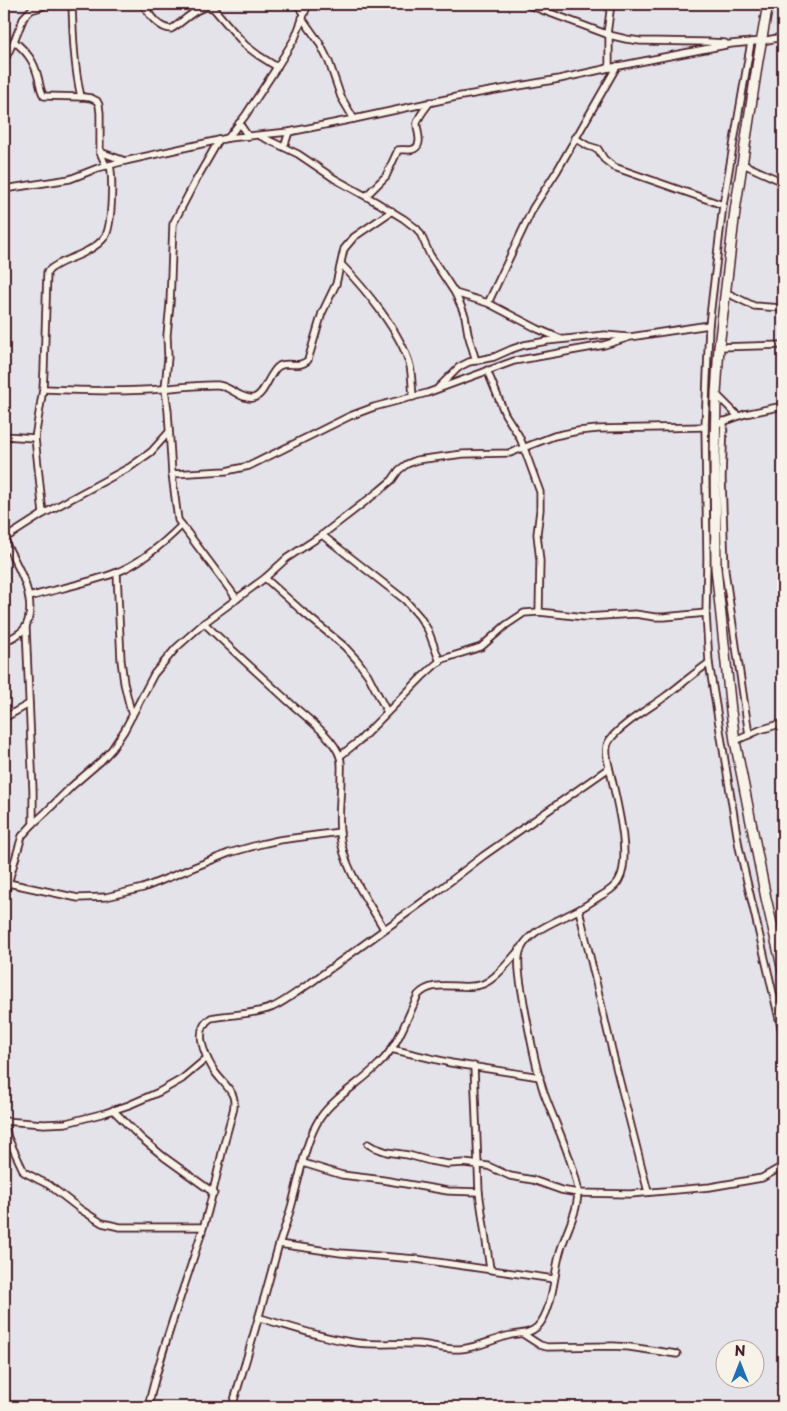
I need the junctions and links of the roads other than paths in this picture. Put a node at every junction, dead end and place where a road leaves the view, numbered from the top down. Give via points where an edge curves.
1 (46, 4) edge
2 (72, 4) edge
3 (143, 4) edge
4 (297, 4) edge
5 (308, 4) edge
6 (526, 4) edge
7 (611, 4) edge
8 (768, 4) edge
9 (303, 15) junction
10 (608, 35) junction
11 (783, 37) edge
12 (14, 41) junction
13 (762, 41) junction
14 (751, 42) junction
15 (731, 44) junction
16 (4, 61) edge
17 (617, 66) junction
18 (277, 67) junction
19 (609, 68) junction
20 (81, 97) junction
21 (430, 102) junction
22 (354, 119) junction
23 (240, 123) junction
24 (289, 132) junction
25 (248, 136) junction
26 (258, 136) junction
27 (228, 138) junction
28 (575, 138) junction
29 (219, 140) junction
30 (284, 147) junction
31 (100, 152) junction
32 (125, 161) junction
33 (743, 164) junction
34 (108, 165) junction
35 (783, 182) edge
36 (4, 188) edge
37 (367, 196) junction
38 (723, 204) junction
39 (392, 211) junction
40 (341, 264) junction
41 (725, 292) junction
42 (455, 293) junction
43 (488, 303) junction
44 (783, 308) edge
45 (709, 325) junction
46 (630, 337) junction
47 (563, 340) junction
48 (783, 345) edge
49 (719, 348) junction
50 (476, 361) junction
51 (488, 370) junction
52 (43, 388) junction
53 (165, 389) junction
54 (436, 389) junction
55 (716, 394) junction
56 (413, 396) junction
57 (783, 406) edge
58 (738, 416) junction
59 (720, 423) junction
60 (705, 427) junction
61 (169, 432) junction
62 (4, 436) edge
63 (35, 438) junction
64 (524, 448) junction
65 (172, 474) junction
66 (43, 514) junction
67 (182, 525) junction
68 (322, 535) junction
69 (4, 539) edge
70 (117, 572) junction
71 (265, 578) junction
72 (29, 597) junction
73 (237, 599) junction
74 (539, 612) junction
75 (706, 613) junction
76 (204, 623) junction
77 (26, 627) junction
78 (4, 642) edge
79 (440, 662) junction
80 (709, 663) junction
81 (29, 704) junction
82 (388, 712) junction
83 (132, 716) junction
84 (4, 718) edge
85 (783, 723) edge
86 (749, 735) junction
87 (735, 742) junction
88 (340, 756) junction
89 (609, 768) junction
90 (33, 824) junction
91 (340, 832) junction
92 (8, 883) junction
93 (4, 897) edge
94 (579, 910) junction
95 (384, 929) junction
96 (520, 950) junction
97 (783, 971) edge
98 (783, 1036) edge
99 (390, 1049) junction
100 (207, 1058) junction
101 (474, 1066) junction
102 (540, 1077) junction
103 (113, 1110) junction
104 (4, 1122) edge
105 (368, 1144) dead end
106 (303, 1163) junction
107 (478, 1165) junction
108 (783, 1166) edge
109 (214, 1192) junction
110 (479, 1192) junction
111 (648, 1192) junction
112 (578, 1193) junction
113 (203, 1227) junction
114 (279, 1244) junction
115 (490, 1269) junction
116 (554, 1279) junction
117 (260, 1318) junction
118 (523, 1334) junction
119 (677, 1354) dead end
120 (148, 1407) edge
121 (232, 1407) edge

1 - 12 street via 24,17
2 - 20 street
3 - 18 street via 160,26 171,29 198,10 211,7 245,45
4 - 9 street
5 - 9 street
6 - 10 street
7 - 10 street
8 - 13 main road
9 - 18 street
9 - 22 street via 329,62 341,97
10 - 15 street via 640,41
10 - 19 street
11 - 13 street
12 - 16 street
12 - 20 street via 26,51 36,67 44,96
13 - 14 street
13 - 33 main road
14 - 15 street
14 - 38 street
15 - 17 street
17 - 19 street
17 - 28 street
18 - 23 street
19 - 21 street
20 - 31 street via 91,98 99,105
21 - 22 street
21 - 37 street via 417,123 418,146 398,150 386,176
22 - 24 street
23 - 25 street
23 - 27 street
24 - 26 street
24 - 30 street
25 - 26 street
25 - 27 street
26 - 30 street
27 - 29 street
28 - 38 street via 598,149 604,160 614,167
28 - 43 street via 530,213
29 - 32 street
29 - 53 street via 173,224
30 - 37 street
31 - 32 street
31 - 34 street
32 - 34 street
33 - 35 street
33 - 41 main road
34 - 36 street via 70,178
34 - 52 street via 113,183 106,236 99,244 47,272
37 - 39 street
38 - 45 street
39 - 40 street via 354,237 344,249
39 - 42 street via 421,235
40 - 53 street via 306,363 279,366 258,395 252,398 219,385
40 - 56 street via 399,339 410,367
41 - 44 street via 754,306
41 - 49 main road
42 - 43 street
42 - 50 street via 465,316
43 - 47 street
45 - 46 street
45 - 60 street
46 - 47 street via 605,335
46 - 51 street via 604,345 514,361
47 - 50 street via 524,346
48 - 49 street
49 - 55 main road
50 - 54 street via 459,367
51 - 54 street
51 - 64 street
52 - 53 street
52 - 63 street
53 - 61 street
54 - 56 street
55 - 58 street
55 - 59 main road
56 - 65 street via 350,416 248,466 226,471
57 - 58 street
58 - 59 street
59 - 86 street via 725,571
59 - 87 main road via 716,568
60 - 64 street via 578,431
60 - 75 street
61 - 65 street
61 - 66 street via 151,452 130,467
62 - 63 street
63 - 66 street
64 - 68 street via 510,453 463,454 406,464 379,491
64 - 74 street via 541,501 537,534
65 - 67 street via 178,520
66 - 69 street
67 - 70 street via 166,541
67 - 73 street
68 - 71 street via 287,558
68 - 79 street via 405,600 428,630
69 - 72 street
70 - 72 street
70 - 83 street via 121,660
71 - 73 street
71 - 82 street via 357,660
72 - 77 street
73 - 76 street
74 - 75 street via 585,617 634,614 664,617
74 - 79 street via 518,616 481,647
75 - 80 street
76 - 83 street via 154,674
76 - 88 street via 313,722
77 - 78 street
77 - 81 street
79 - 82 street
80 - 89 street via 615,734 608,742
80 - 98 street via 739,847
81 - 84 street
81 - 90 street
82 - 88 street
83 - 90 street via 101,761
85 - 86 street
86 - 87 street
87 - 97 main road
88 - 91 street
89 - 94 street via 622,832 622,875 617,884
89 - 95 street
90 - 92 street via 22,836
91 - 92 street via 261,844 221,856 143,888 106,897 78,898
91 - 95 street via 346,860
92 - 93 street
94 - 96 street via 539,929
94 - 111 street
95 - 100 street via 273,1007 206,1021 201,1032
96 - 99 street via 485,984 447,985 423,990
96 - 102 street via 522,990
99 - 101 street
99 - 106 street via 381,1063 320,1118
100 - 103 street via 182,1079 159,1092
100 - 109 street via 234,1101
101 - 102 street
101 - 107 street
102 - 112 street
103 - 104 street via 66,1123
103 - 109 street via 164,1157
104 - 113 street via 24,1172 49,1184 102,1223 120,1227
105 - 107 street via 387,1152 430,1161
106 - 110 street via 342,1175
106 - 114 street
107 - 110 street
107 - 112 street
108 - 111 street via 758,1178 710,1187
109 - 113 street
110 - 115 street
111 - 112 street
112 - 116 street
113 - 120 street
114 - 115 street
114 - 117 street
115 - 116 street
116 - 118 street via 544,1318 536,1329
117 - 118 street via 337,1340 373,1344 461,1349
117 - 121 street
118 - 119 street via 547,1347 596,1345

